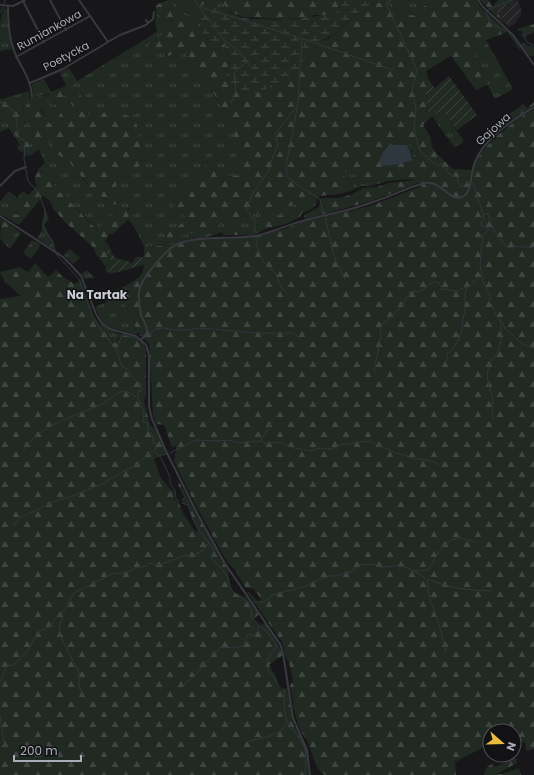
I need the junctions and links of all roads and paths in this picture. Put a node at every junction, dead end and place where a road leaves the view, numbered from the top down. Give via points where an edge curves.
1 (50, 0) edge
2 (79, 0) edge
3 (478, 0) edge
4 (24, 1) edge
5 (0, 5) edge
6 (8, 6) junction
7 (154, 12) dead end
8 (90, 16) junction
9 (146, 20) dead end
10 (148, 24) junction
11 (66, 30) junction
12 (44, 42) junction
13 (108, 42) junction
14 (16, 57) junction
15 (534, 65) edge
16 (30, 83) junction
17 (32, 97) dead end
18 (534, 107) edge
19 (26, 167) dead end
20 (0, 186) edge
21 (0, 216) edge
22 (142, 340) junction
23 (310, 775) edge

1 - 11 street
2 - 8 street
3 - 15 street via 483,8 513,35
4 - 6 street via 18,5
4 - 12 street
5 - 6 street
6 - 14 street via 8,23
7 - 10 street via 153,19
8 - 11 street, Rumiankowa
8 - 13 street
9 - 10 street
10 - 13 street, Poetycka
11 - 12 street, Rumiankowa
12 - 14 street, Rumiankowa
13 - 16 street, Poetycka via 62,69
14 - 16 street
16 - 17 street
18 - 22 street, Gajowa via 498,132 481,150 472,169 468,190 460,198 451,196 438,185 426,183 368,204 259,234 187,241 174,246 161,258 140,286 141,313 147,330
19 - 20 street via 15,171
21 - 22 street via 66,259 81,276 102,324
22 - 23 street via 148,351 152,419 166,450 224,562 280,644 293,718 308,750

